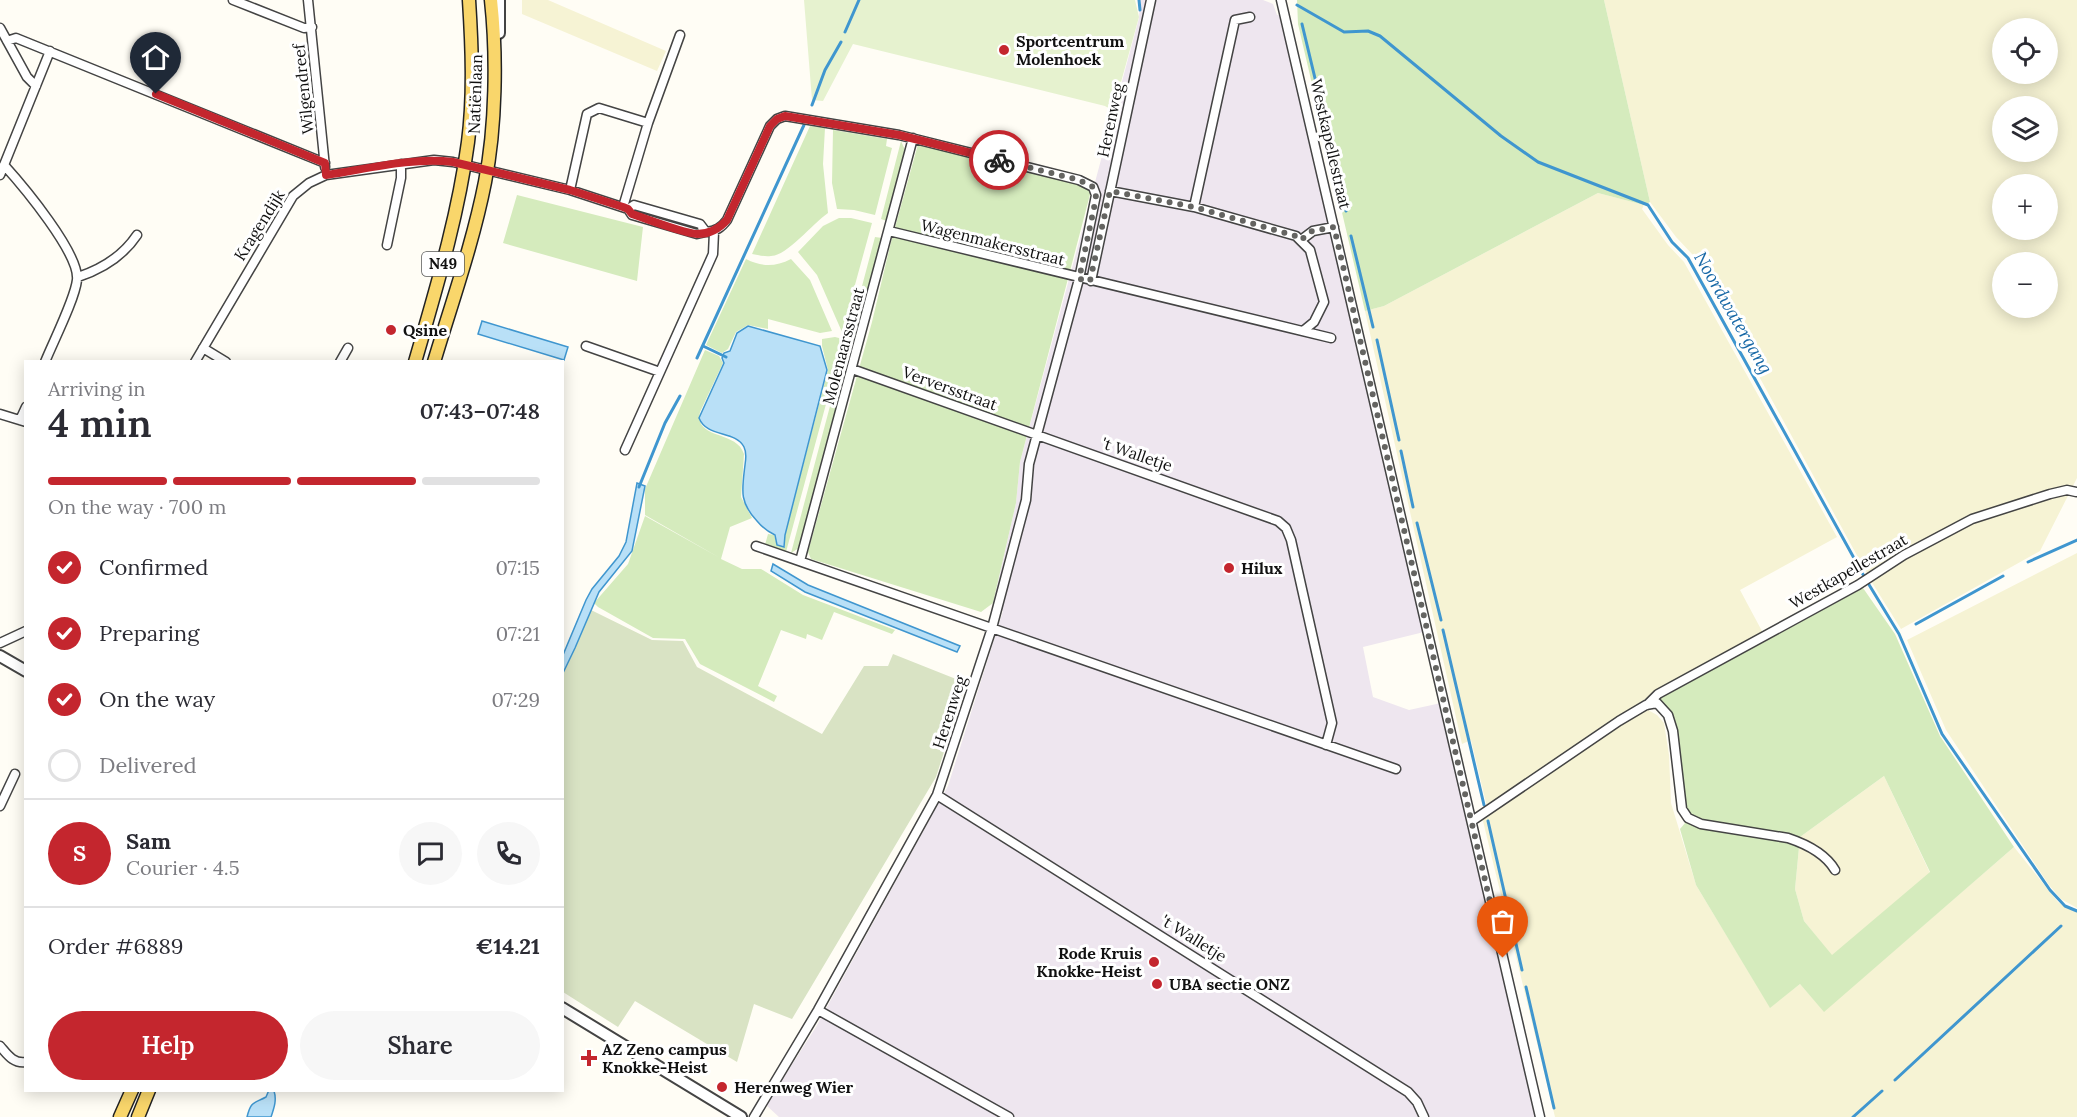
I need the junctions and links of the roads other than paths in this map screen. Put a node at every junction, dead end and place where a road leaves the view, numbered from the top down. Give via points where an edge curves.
1 (233, 0) edge
2 (308, 0) edge
3 (469, 0) edge
4 (491, 0) edge
5 (499, 0) edge
6 (1151, 0) edge
7 (1281, 0) edge
8 (1250, 17) dead end
9 (312, 27) junction
10 (0, 28) edge
11 (680, 35) dead end
12 (7, 40) junction
13 (50, 51) junction
14 (494, 56) junction
15 (36, 86) junction
16 (648, 123) junction
17 (913, 138) junction
18 (0, 149) edge
19 (9, 153) junction
20 (325, 163) junction
21 (401, 164) junction
22 (4, 165) junction
23 (464, 166) junction
24 (487, 170) junction
25 (0, 174) edge
26 (326, 175) junction
27 (570, 190) junction
28 (1110, 191) junction
29 (1194, 207) junction
30 (626, 208) junction
31 (1334, 227) junction
32 (888, 231) junction
33 (710, 232) junction
34 (137, 235) dead end
35 (1301, 240) junction
36 (387, 245) dead end
37 (78, 277) junction
38 (1079, 279) junction
39 (1090, 281) junction
40 (1303, 331) junction
41 (1331, 338) dead end
42 (586, 346) dead end
43 (203, 348) junction
44 (348, 348) dead end
45 (46, 360) edge
46 (196, 360) edge
47 (223, 360) edge
48 (341, 360) edge
49 (416, 360) edge
50 (435, 360) edge
51 (852, 369) junction
52 (660, 372) junction
53 (0, 414) edge
54 (23, 421) edge
55 (1037, 435) junction
56 (625, 450) dead end
57 (2076, 492) edge
58 (756, 546) dead end
59 (800, 561) junction
60 (992, 628) junction
61 (24, 632) edge
62 (0, 643) edge
63 (0, 656) edge
64 (24, 670) edge
65 (1646, 705) junction
66 (1326, 745) junction
67 (1396, 769) dead end
68 (15, 774) dead end
69 (938, 795) junction
70 (0, 806) edge
71 (1472, 821) junction
72 (1835, 870) dead end
73 (564, 1009) edge
74 (818, 1010) junction
75 (0, 1046) edge
76 (24, 1062) edge
77 (131, 1092) edge
78 (148, 1092) edge
79 (120, 1117) edge
80 (138, 1117) edge
81 (741, 1117) edge
82 (753, 1117) edge
83 (1009, 1117) edge
84 (1424, 1117) edge
85 (1540, 1117) edge

1 - 9 street via 304,28
2 - 9 street, Wilgendreef
3 - 23 main road, Natiënlaan / N49 via 471,92
4 - 14 main road, Natiënlaan / N49
5 - 14 street via 500,44
6 - 28 street, Herenweg
7 - 31 street, Westkapellestraat
8 - 29 street via 1235,20
9 - 20 street, Wilgendreef
10 - 12 street
11 - 16 street
12 - 13 street via 16,38
12 - 15 street
13 - 15 street
13 - 20 street
14 - 24 main road, Natiënlaan / N49
15 - 19 street
16 - 27 street via 599,108 587,114
16 - 30 street
17 - 32 street, Molenaarsstraat
17 - 33 street via 795,117 777,119 770,126 727,220 721,228
17 - 38 street, Herenweg via 1079,180 1093,187 1095,203
18 - 19 street
19 - 22 street
20 - 26 street, Wilgendreef
21 - 23 street, Kragendijk via 434,160
21 - 26 street, Kragendijk
21 - 36 street
22 - 25 street
22 - 37 street via 25,188 71,255
23 - 24 street, Kragendijk
23 - 49 main road, Natiënlaan / N49 via 444,259
24 - 27 street, Kragendijk
24 - 50 main road, Natiënlaan / N49 via 473,233
26 - 43 street, Kragendijk via 293,196
27 - 30 street, Kragendijk
28 - 29 street
28 - 39 street, Herenweg
29 - 35 street
30 - 33 street, Kragendijk via 634,205 700,224
31 - 35 street via 1312,231
31 - 71 street, Westkapellestraat
32 - 38 street, Wagenmakersstraat
32 - 51 street, Molenaarsstraat
33 - 52 street via 713,254
34 - 37 street via 128,249
35 - 40 street via 1310,250 1324,302 1314,322
37 - 45 street
38 - 39 street, Wagenmakersstraat
38 - 55 street, Herenweg
39 - 40 street
40 - 41 street
42 - 52 street
43 - 46 street, Kragendijk
43 - 47 street
44 - 48 street
51 - 55 street, Verversstraat
51 - 59 street, Molenaarsstraat
52 - 56 street
53 - 54 street
55 - 60 street, Herenweg via 1029,464 1026,500
55 - 66 street, 't Walletje via 1262,514 1286,528 1332,723
57 - 65 street, Westkapellestraat via 2067,490 1972,519 1658,694
58 - 59 street
59 - 60 street
60 - 66 street
60 - 69 street, Herenweg
61 - 62 street
63 - 64 street
65 - 71 street, Westkapellestraat
65 - 72 street via 1657,703 1668,715 1680,805 1688,818 1701,824 1788,838 1814,849
66 - 67 street
68 - 70 street
69 - 74 street, Herenweg
69 - 84 street, 't Walletje via 1387,1077 1408,1092
71 - 85 street, Westkapellestraat
73 - 81 street
74 - 82 street, Herenweg
74 - 83 street
75 - 76 street via 13,1060
77 - 79 main road
78 - 80 main road

